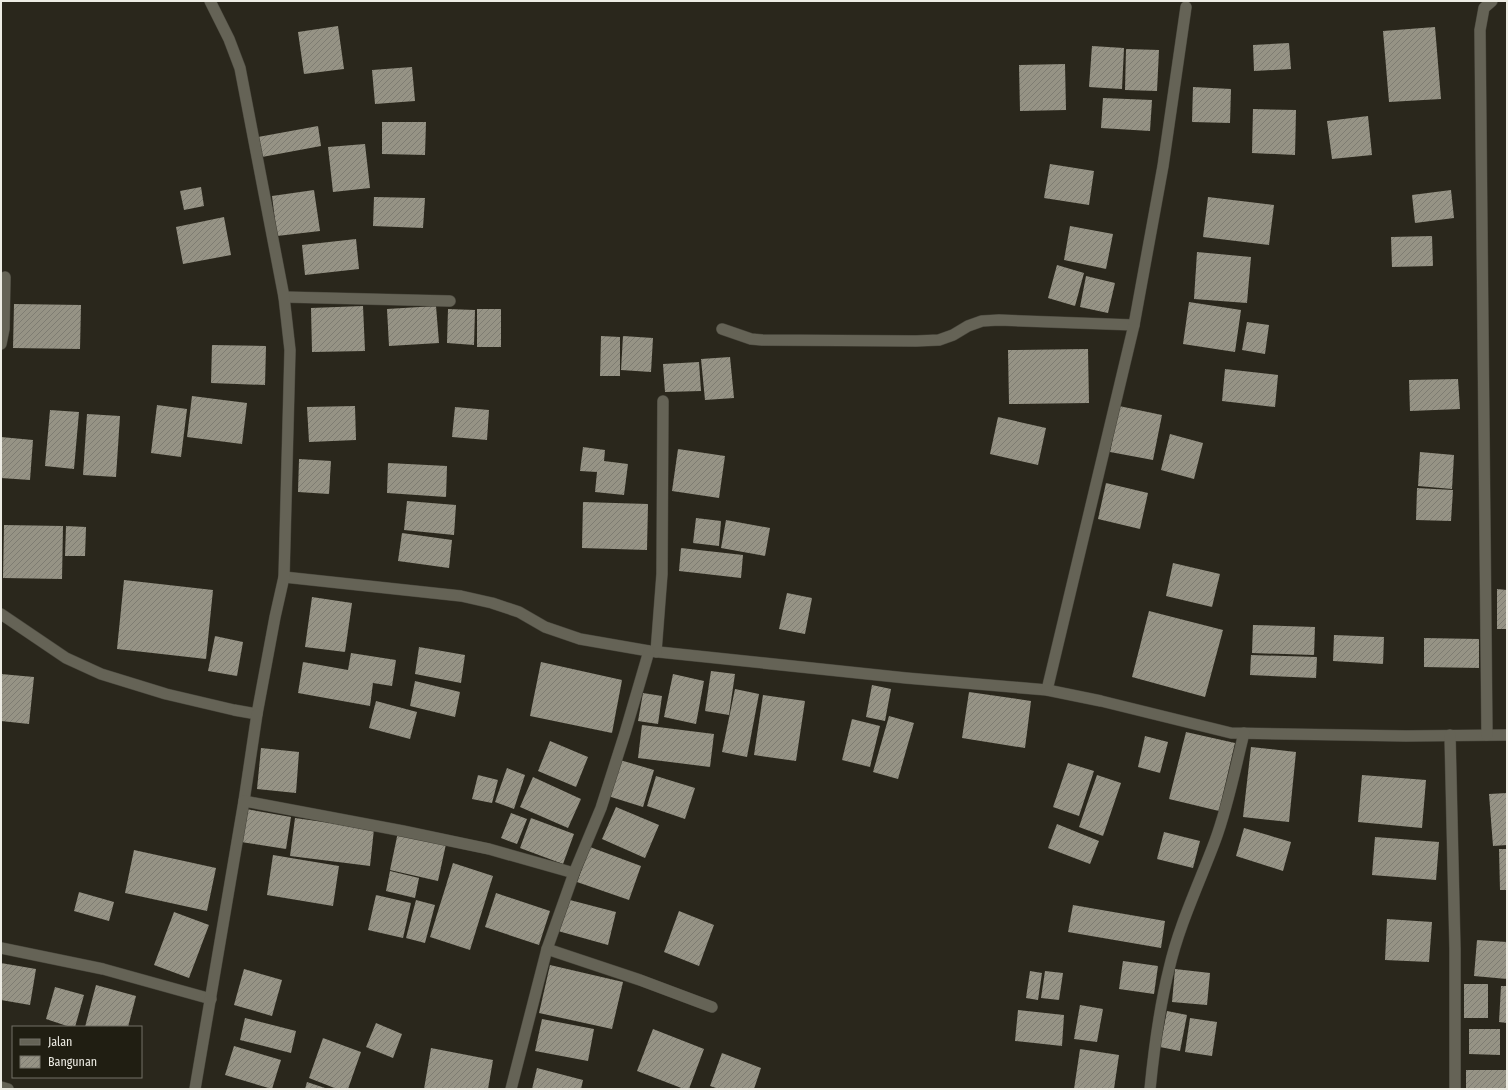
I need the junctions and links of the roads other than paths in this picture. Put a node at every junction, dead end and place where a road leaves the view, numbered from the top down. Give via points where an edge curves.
1 (210, 1) edge
2 (1492, 1) edge
3 (1186, 7) dead end
4 (5, 277) dead end
5 (284, 297) junction
6 (450, 301) dead end
7 (1134, 325) junction
8 (722, 329) dead end
9 (1, 344) edge
10 (663, 401) dead end
11 (284, 577) junction
12 (1, 614) edge
13 (652, 651) junction
14 (1047, 690) junction
15 (257, 714) junction
16 (1244, 733) junction
17 (1450, 735) junction
18 (1487, 735) junction
19 (1507, 735) edge
20 (244, 801) junction
21 (574, 873) junction
22 (1, 948) edge
23 (547, 949) junction
24 (211, 999) junction
25 (712, 1007) dead end
26 (1, 1087) edge
27 (8, 1089) edge
28 (196, 1089) edge
29 (511, 1089) edge
30 (1150, 1089) edge
31 (1455, 1089) edge

1 - 5 street via 240,68
2 - 18 street via 1484,8 1480,30
3 - 7 street via 1163,166
4 - 9 street via 4,329
5 - 6 street
5 - 11 street via 290,350
7 - 8 street via 982,321 939,340 916,341 762,340
7 - 14 street
10 - 13 street via 662,574
11 - 13 street via 461,596 492,602 519,612 545,627 580,639
11 - 15 street
12 - 15 street via 66,658 101,674 166,694
13 - 14 street
13 - 21 street via 601,808
14 - 16 street via 1231,733
15 - 20 street
16 - 17 street
16 - 30 street via 1226,808 1181,928 1169,969 1155,1038
17 - 18 street
17 - 31 street
18 - 19 street
20 - 21 street via 489,849
20 - 24 street
21 - 23 street
22 - 24 street via 103,970
23 - 25 street
23 - 29 street
24 - 28 street
26 - 27 street

